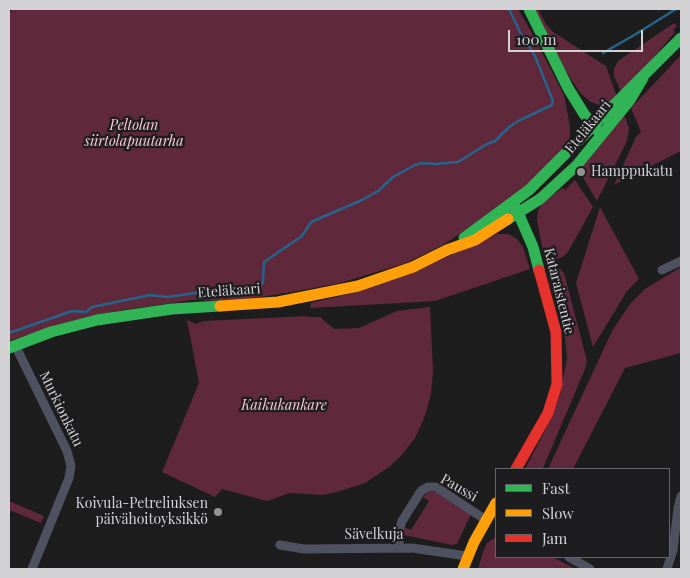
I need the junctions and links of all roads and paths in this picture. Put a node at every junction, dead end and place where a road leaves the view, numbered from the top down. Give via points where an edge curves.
1 (529, 9) edge
2 (681, 38) edge
3 (643, 78) junction
4 (593, 126) junction
5 (602, 136) junction
6 (516, 208) junction
7 (681, 261) edge
8 (662, 270) dead end
9 (12, 347) edge
10 (517, 468) edge
11 (681, 496) edge
12 (493, 512) edge
13 (280, 545) dead end
14 (399, 548) junction
15 (467, 556) junction
16 (572, 558) edge
17 (32, 569) edge
18 (463, 569) edge
19 (590, 569) edge
20 (667, 569) edge

1 - 4 main road via 568,88
2 - 3 main road, Eteläkaari
3 - 4 main road, Eteläkaari
3 - 5 main road, Eteläkaari
4 - 5 main road
4 - 6 main road, Eteläkaari via 536,183
5 - 6 main road, Eteläkaari via 558,184 540,199
6 - 9 main road, Eteläkaari via 475,240 358,286 278,302 121,316 71,326
6 - 10 main road, Kataraistentie via 533,248 556,332 558,371 548,413
7 - 8 street
9 - 17 street, Murkionkatu via 67,451 71,466
11 - 20 street
12 - 14 street, Paussi via 436,487 428,487 421,491 402,521
12 - 15 main road
13 - 14 street, Sävelkuja via 304,549
14 - 15 street, Sävelkuja
15 - 18 main road
16 - 19 street

